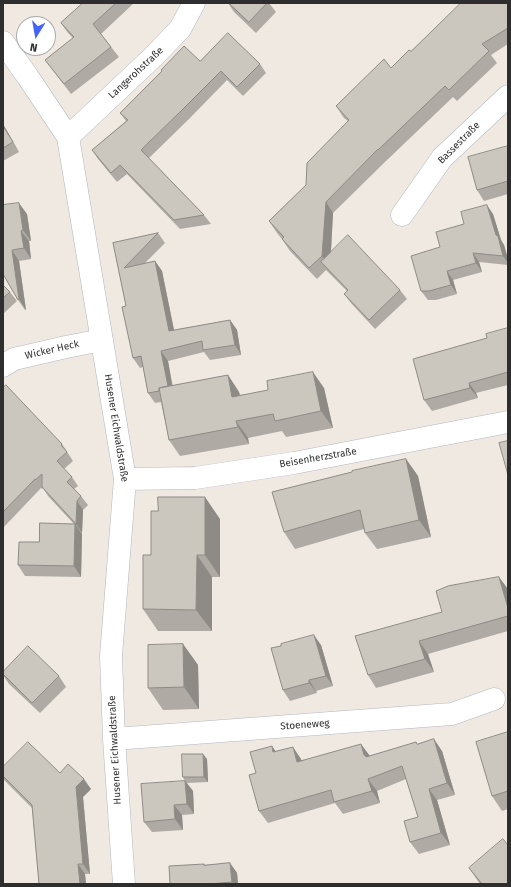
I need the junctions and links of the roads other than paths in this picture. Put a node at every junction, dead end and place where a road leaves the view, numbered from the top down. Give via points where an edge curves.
1 (194, 3) edge
2 (3, 42) edge
3 (508, 96) edge
4 (68, 136) junction
5 (402, 215) dead end
6 (102, 340) junction
7 (3, 366) edge
8 (508, 422) edge
9 (125, 479) junction
10 (494, 699) dead end
11 (114, 739) junction
12 (124, 884) edge

1 - 4 street, Langerohstraße via 180,29 153,58
2 - 4 street, Husener Eichwaldstraße
3 - 5 street, Bassestraße via 442,158
4 - 6 street, Husener Eichwaldstraße
6 - 7 street, Wicker Heck via 14,359
6 - 9 street, Husener Eichwaldstraße
8 - 9 street, Beisenherzstraße via 294,464 195,478
9 - 11 street, Husener Eichwaldstraße via 111,656
10 - 11 street, Stoeneweg via 452,714
11 - 12 street, Husener Eichwaldstraße

